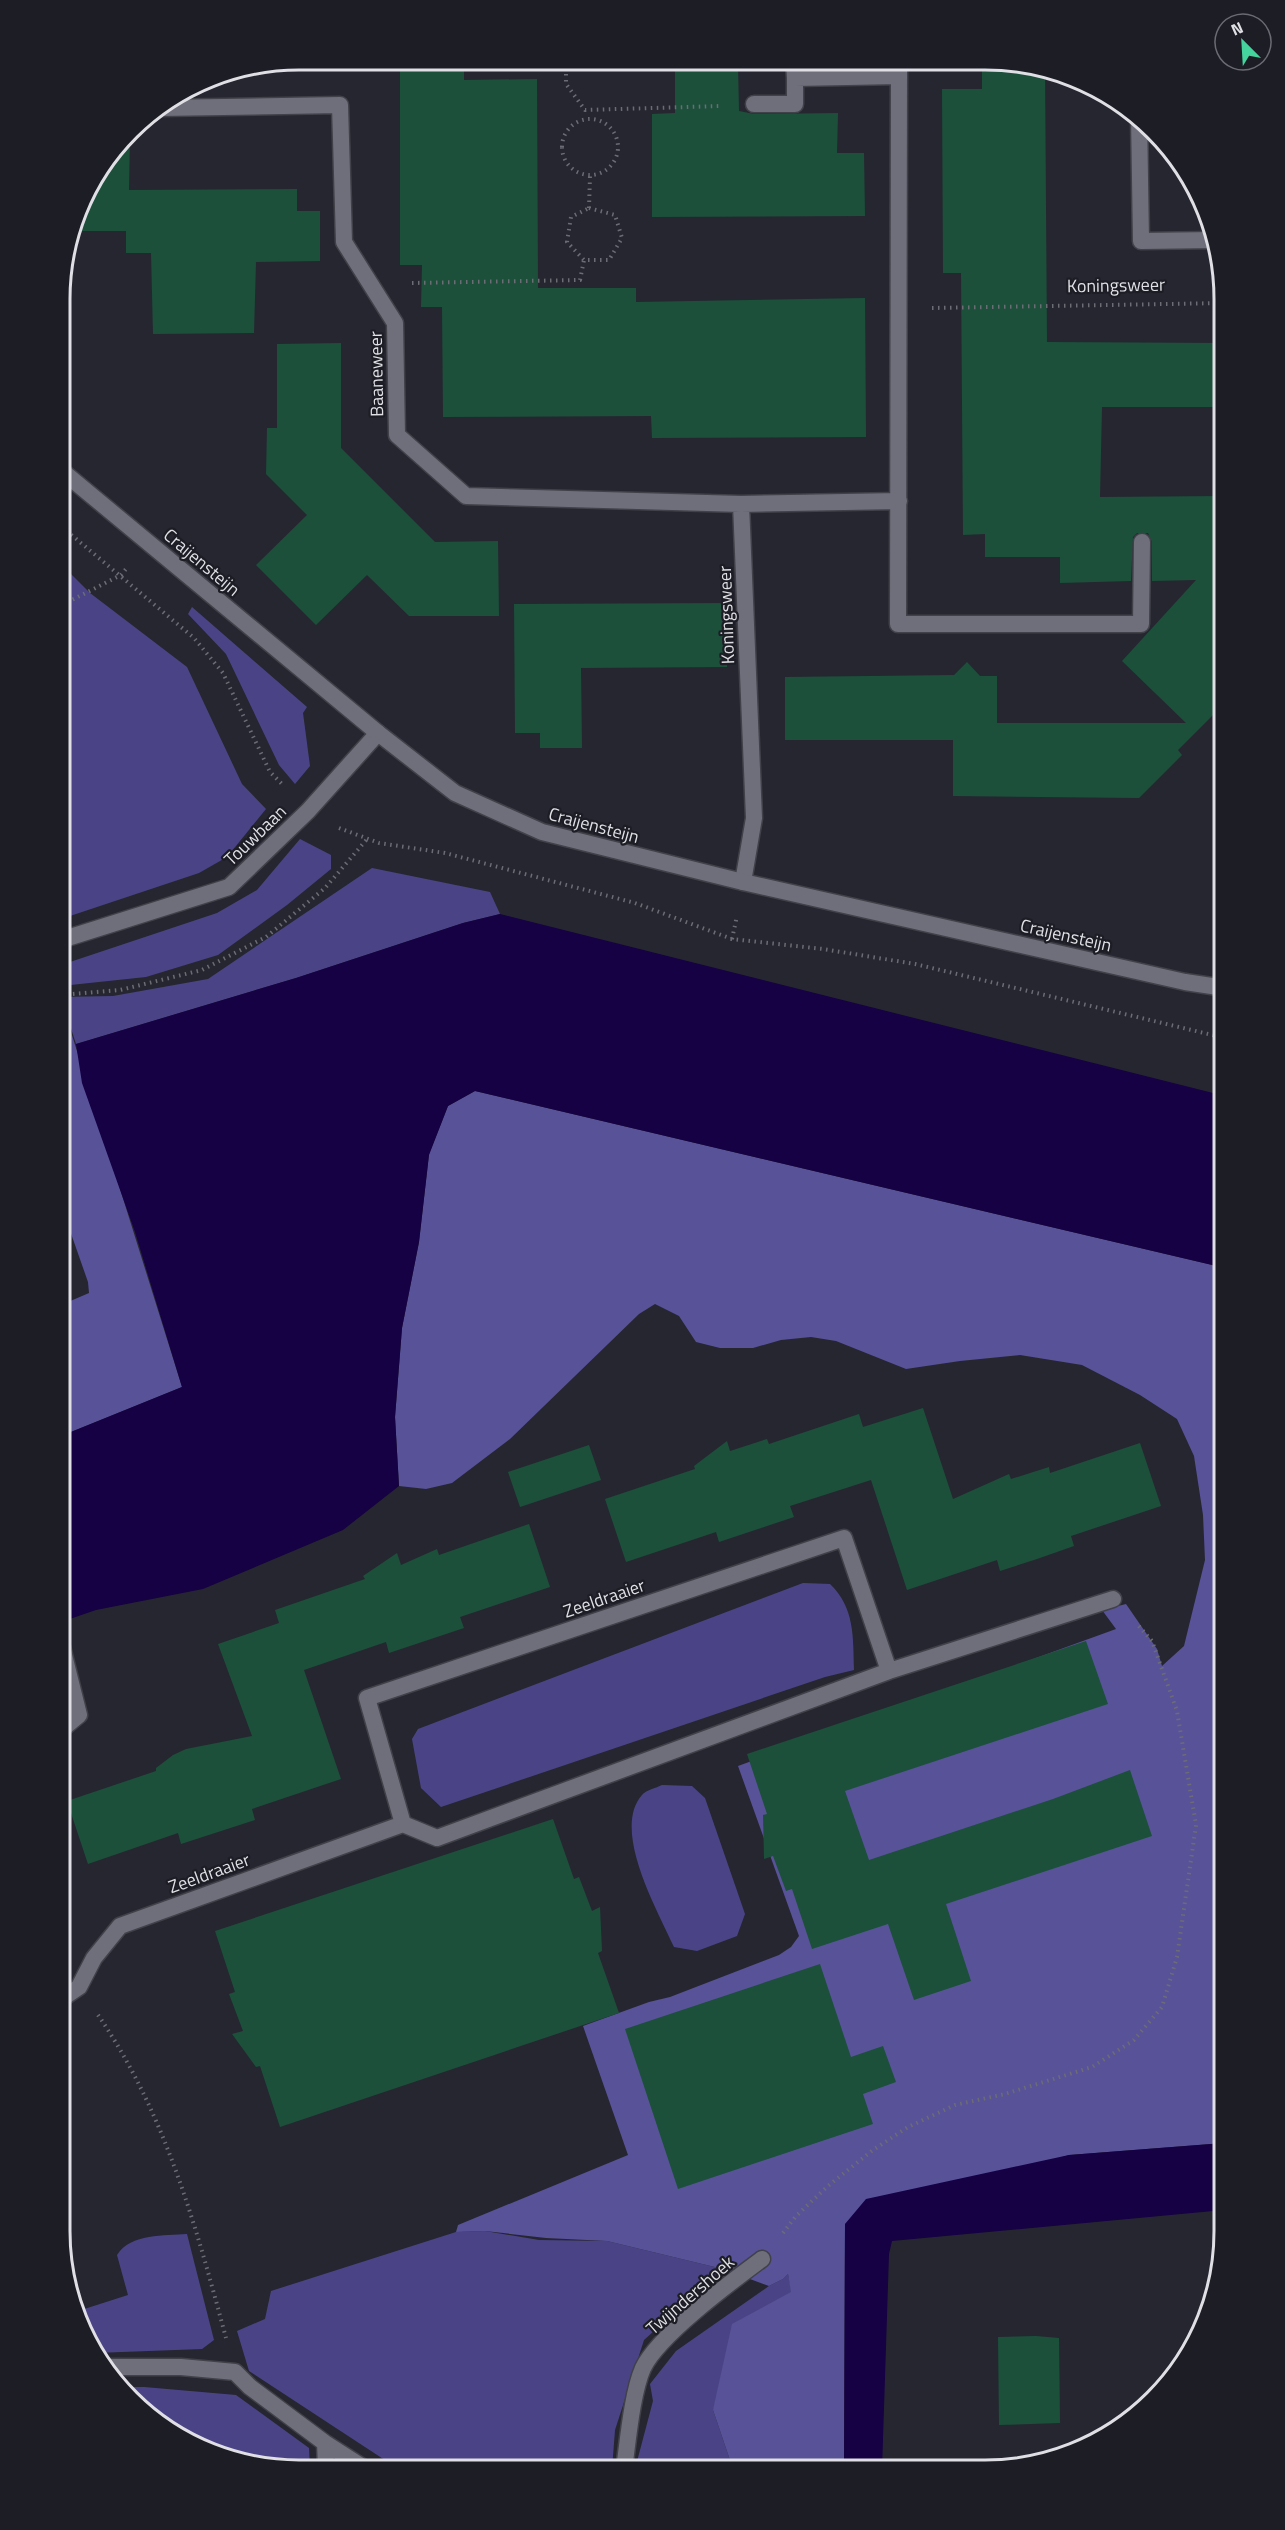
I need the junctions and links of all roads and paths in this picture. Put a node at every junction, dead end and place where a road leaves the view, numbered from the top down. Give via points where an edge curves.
1 (566, 70) edge
2 (899, 70) edge
3 (795, 71) edge
4 (754, 104) joint
5 (174, 108) edge
6 (585, 110) junction
7 (584, 120) junction
8 (1139, 129) edge
9 (590, 176) junction
10 (589, 208) junction
11 (1207, 240) edge
12 (584, 260) junction
13 (370, 284) junction
14 (1214, 303) edge
15 (899, 308) junction
16 (70, 478) edge
17 (899, 501) junction
18 (741, 504) junction
19 (148, 542) junction
20 (1142, 542) dead end
21 (70, 601) edge
22 (378, 733) junction
23 (368, 838) dead end
24 (743, 882) junction
25 (70, 937) edge
26 (1214, 986) edge
27 (70, 995) edge
28 (1113, 1599) joint
29 (889, 1671) junction
30 (70, 1678) edge
31 (70, 1722) edge
32 (403, 1824) junction
33 (79, 1988) junction
34 (70, 1994) edge
35 (762, 2259) joint
36 (116, 2367) edge
37 (235, 2372) junction
38 (325, 2443) junction
39 (326, 2460) edge
40 (352, 2460) edge
41 (626, 2460) edge

1 - 6 path via 566,84
2 - 3 street
2 - 15 street
3 - 4 street via 795,104
4 - 6 path
5 - 13 street, Baaneweer via 340,105 344,242
6 - 7 path
7 - 9 path via 570,128 562,141 564,157 573,170
7 - 9 path via 600,120 613,131 619,145 615,161 603,172
8 - 11 street via 1141,241
9 - 10 path
10 - 12 path via 571,218 567,242
10 - 12 path via 615,215 621,238 609,260
12 - 13 path via 580,280
13 - 18 street, Baaneweer via 395,323 397,435 466,496
14 - 15 path, Koningsweer
15 - 17 street
16 - 19 street, Craijensteijn
17 - 18 street
17 - 20 street via 898,624 1141,624
18 - 24 street, Koningsweer via 754,818
19 - 21 path via 121,575
19 - 22 street, Craijensteijn
22 - 24 street, Craijensteijn via 455,793 542,832
22 - 25 street, Touwbaan via 308,811 229,887
23 - 27 path via 325,888 266,937 202,970 120,990
24 - 26 street, Craijensteijn
28 - 29 street
28 - 35 path via 1152,1641 1177,1711 1196,1825 1177,1956 1161,2007 1134,2040 1092,2067 955,2105 908,2127 828,2186 796,2216
29 - 32 street via 437,1838
29 - 32 street, Zeeldraaier via 844,1538 367,1698
30 - 31 street via 80,1715
32 - 33 street, Zeeldraaier via 120,1926 94,1958
33 - 34 street
33 - 37 path via 122,2050 156,2122 194,2220
35 - 41 street, Twijndershoek via 660,2345 643,2368
36 - 37 street
37 - 38 street
38 - 39 street
38 - 40 street

